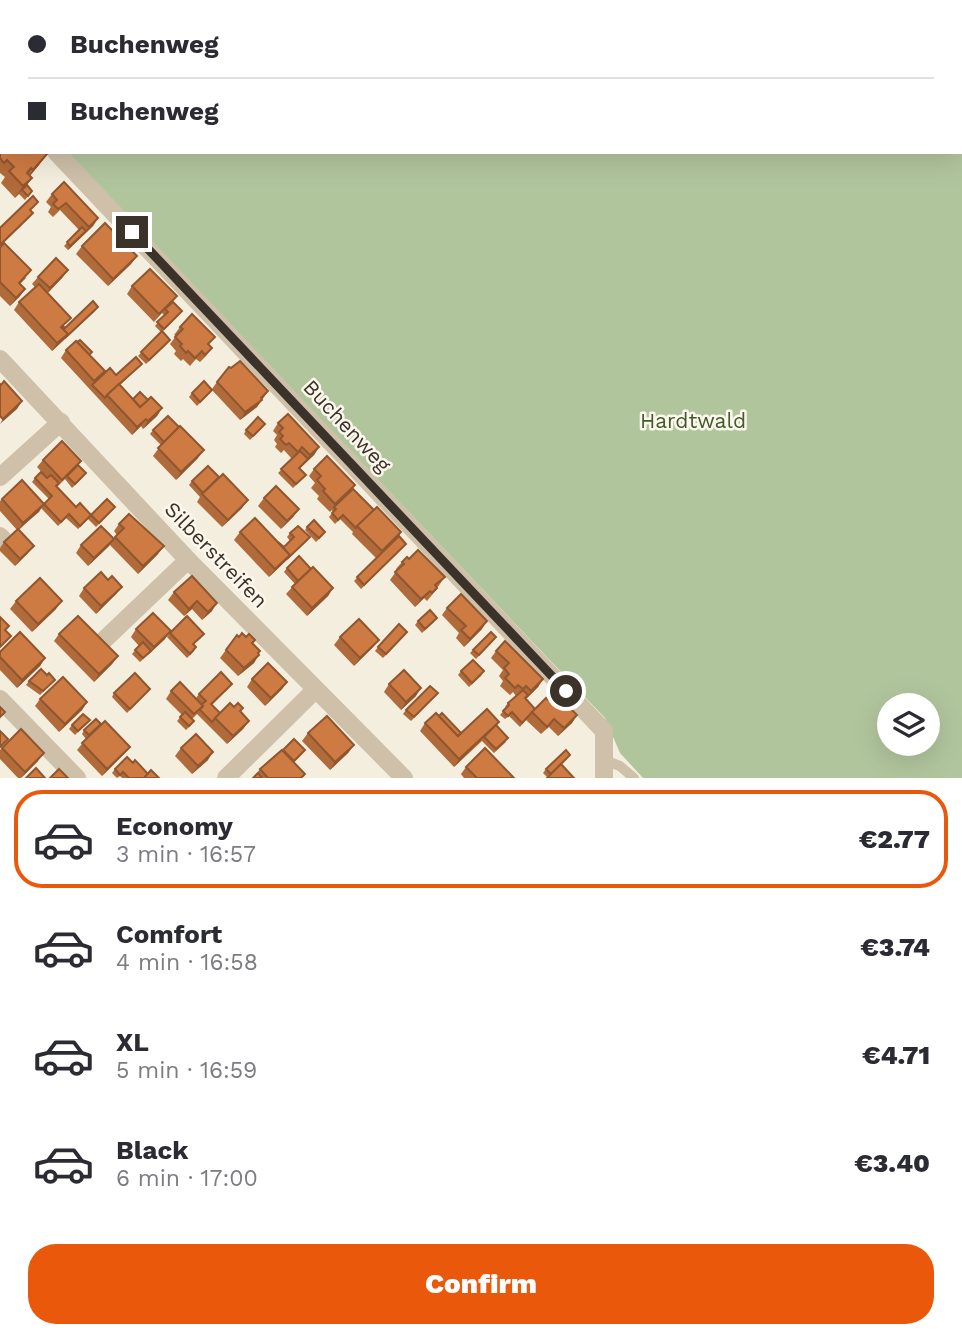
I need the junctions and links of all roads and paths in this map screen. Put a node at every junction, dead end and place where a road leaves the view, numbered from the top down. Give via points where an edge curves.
1 (58, 154) edge
2 (0, 359) edge
3 (61, 422) junction
4 (0, 477) edge
5 (188, 560) junction
6 (103, 642) edge
7 (315, 690) junction
8 (0, 699) edge
9 (604, 769) edge
10 (77, 778) edge
11 (226, 778) edge
12 (404, 778) edge
13 (634, 778) edge

1 - 9 street, Buchenweg via 604,731
2 - 3 street, Silberstreifen
3 - 4 street
3 - 5 street, Silberstreifen
5 - 6 street
5 - 7 street, Silberstreifen
7 - 11 street
7 - 12 street, Silberstreifen
8 - 10 street
9 - 13 lane via 620,766

